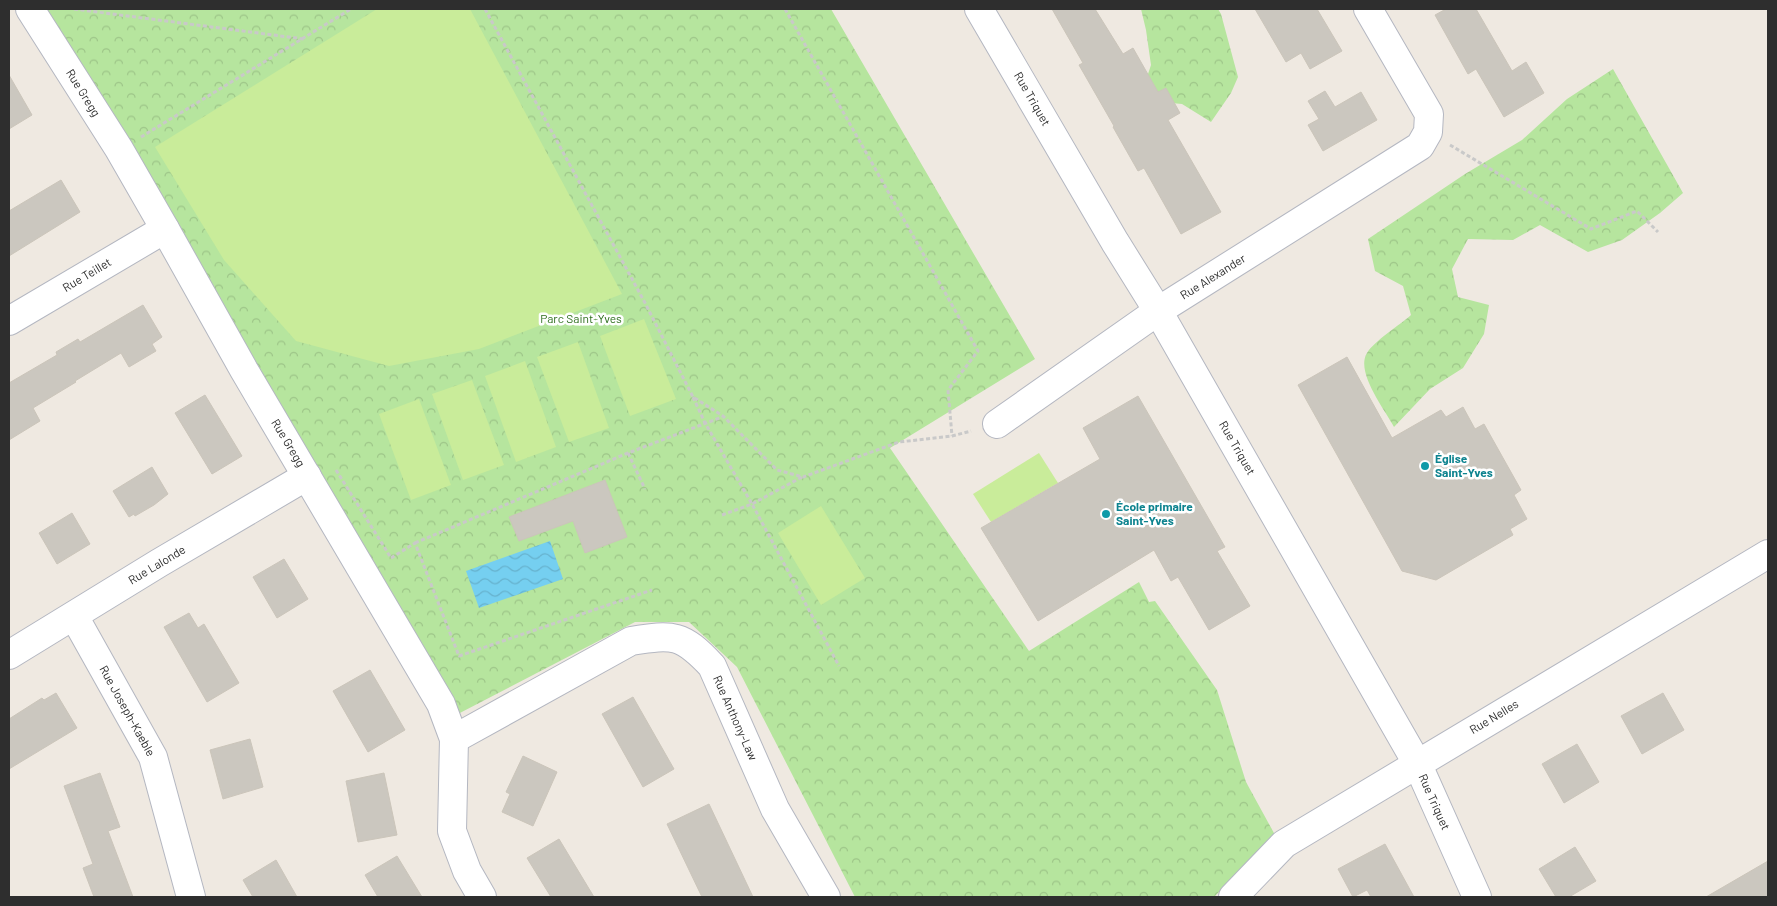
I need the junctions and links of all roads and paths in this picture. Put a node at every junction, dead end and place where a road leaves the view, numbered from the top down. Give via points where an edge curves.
1 (16, 9) edge
2 (30, 9) edge
3 (74, 9) edge
4 (351, 9) edge
5 (485, 9) edge
6 (785, 9) edge
7 (979, 9) edge
8 (1368, 9) edge
9 (9, 13) edge
10 (304, 39) junction
11 (1428, 132) junction
12 (118, 149) junction
13 (166, 229) junction
14 (1658, 232) dead end
15 (1158, 311) junction
16 (9, 321) edge
17 (693, 397) junction
18 (723, 416) junction
19 (705, 424) junction
20 (997, 424) joint
21 (952, 436) junction
22 (628, 453) junction
23 (307, 476) junction
24 (803, 477) junction
25 (645, 489) dead end
26 (752, 504) junction
27 (722, 515) dead end
28 (415, 543) junction
29 (1768, 554) edge
30 (369, 581) junction
31 (652, 590) dead end
32 (74, 616) junction
33 (9, 655) edge
34 (839, 666) dead end
35 (454, 739) junction
36 (1418, 765) junction
37 (191, 897) edge
38 (482, 897) edge
39 (826, 897) edge
40 (1233, 897) edge
41 (1477, 897) edge

1 - 9 street
2 - 12 street, Rue Gregg
3 - 10 path
4 - 10 path
5 - 17 path
6 - 21 path via 978,351 948,390
7 - 15 street, Rue Triquet
8 - 11 street via 1429,114
10 - 12 path
11 - 14 path via 1591,229 1637,211
11 - 15 street, Rue Alexander via 1420,146
12 - 13 street, Rue Gregg
13 - 16 street, Rue Teillet
13 - 23 street, Rue Gregg
15 - 20 street, Rue Alexander
15 - 36 street, Rue Triquet
17 - 18 path
17 - 19 path
18 - 19 path
18 - 24 path via 777,470
19 - 22 path
19 - 26 path
20 - 21 path
21 - 24 path via 899,442
22 - 25 path
22 - 28 path
23 - 30 street, Rue Gregg
23 - 32 street, Rue Lalonde
24 - 26 path
26 - 27 path
26 - 34 path
28 - 30 path via 391,558
28 - 31 path via 459,656
29 - 36 street, Rue Nelles
30 - 35 street, Rue Gregg via 441,704
32 - 33 street, Rue Lalonde
32 - 37 street, Rue Joseph-Kaeble via 153,757
35 - 38 street, Rue Gregg via 452,831 467,871
35 - 39 street, Rue Anthony-Law via 631,641 674,637 694,647 712,666 775,809
36 - 40 street, Rue Nelles via 1284,844
36 - 41 street, Rue Triquet

